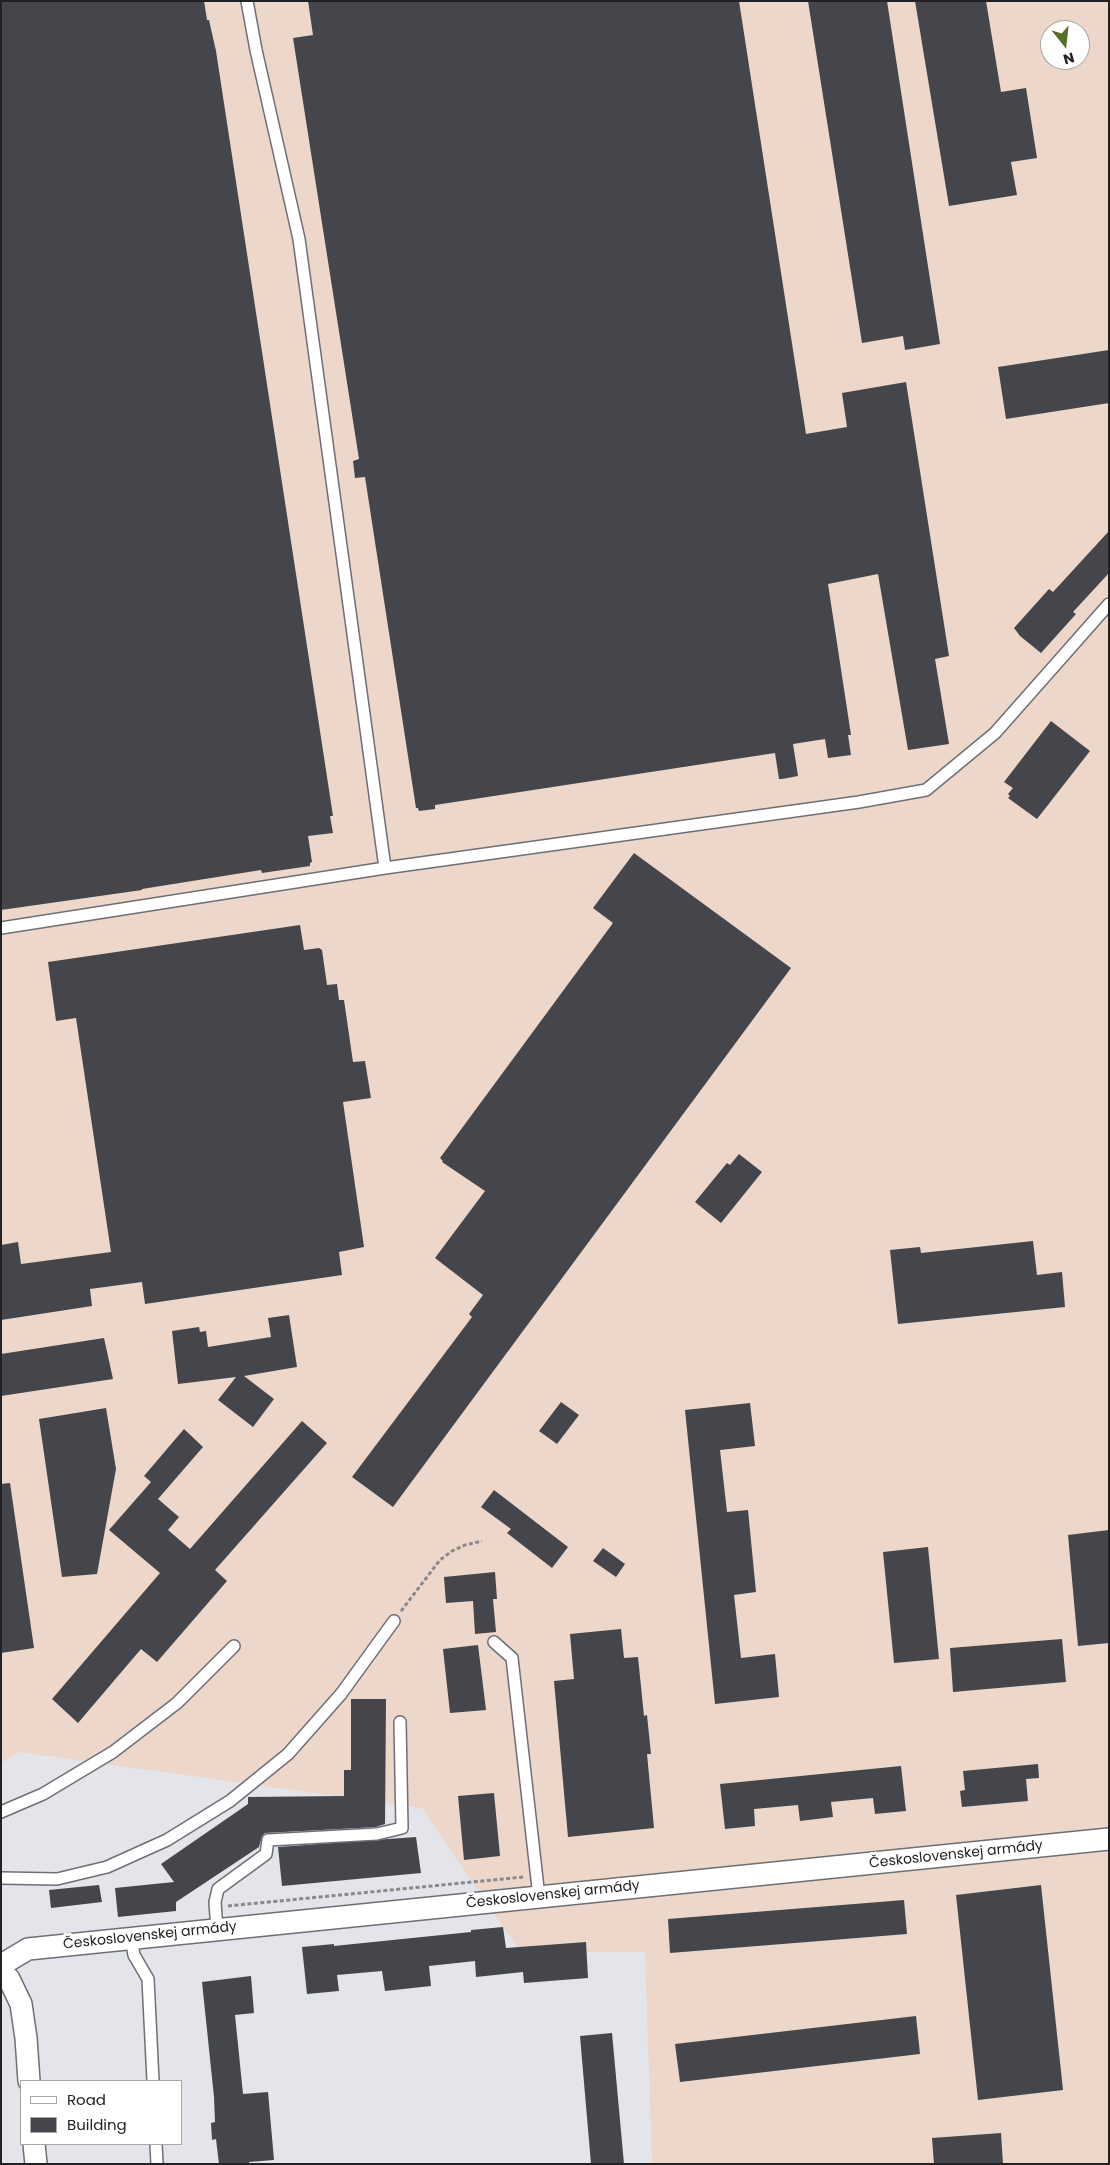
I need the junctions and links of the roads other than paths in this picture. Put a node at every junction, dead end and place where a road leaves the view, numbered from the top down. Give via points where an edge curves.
1 (247, 1) edge
2 (1109, 604) edge
3 (385, 868) junction
4 (1, 928) edge
5 (394, 1621) road end
6 (494, 1642) dead end
7 (234, 1646) dead end
8 (400, 1722) dead end
9 (1, 1812) edge
10 (1109, 1839) edge
11 (1, 1878) edge
12 (539, 1897) junction
13 (217, 1930) junction
14 (131, 1938) junction
15 (1, 1964) edge
16 (1, 1972) edge
17 (29, 2080) edge
18 (153, 2080) edge
19 (34, 2145) edge
20 (156, 2145) edge
21 (36, 2164) edge
22 (157, 2164) edge

1 - 3 lane via 299,238
2 - 3 lane via 995,733 926,790
3 - 4 lane
5 - 11 lane via 341,1694 288,1754 230,1800 168,1840 107,1867 57,1879
6 - 12 lane via 512,1658
7 - 9 lane via 177,1703 113,1752 43,1794
8 - 13 lane via 402,1828 377,1834 268,1840 266,1854 218,1889 215,1902
10 - 12 street, Československej armády
12 - 13 street, Československej armády
13 - 14 street, Československej armády
14 - 15 street, Československej armády via 28,1949
14 - 18 lane via 134,1955 148,1979
16 - 17 street via 9,1978 21,2004
19 - 21 street
20 - 22 lane

